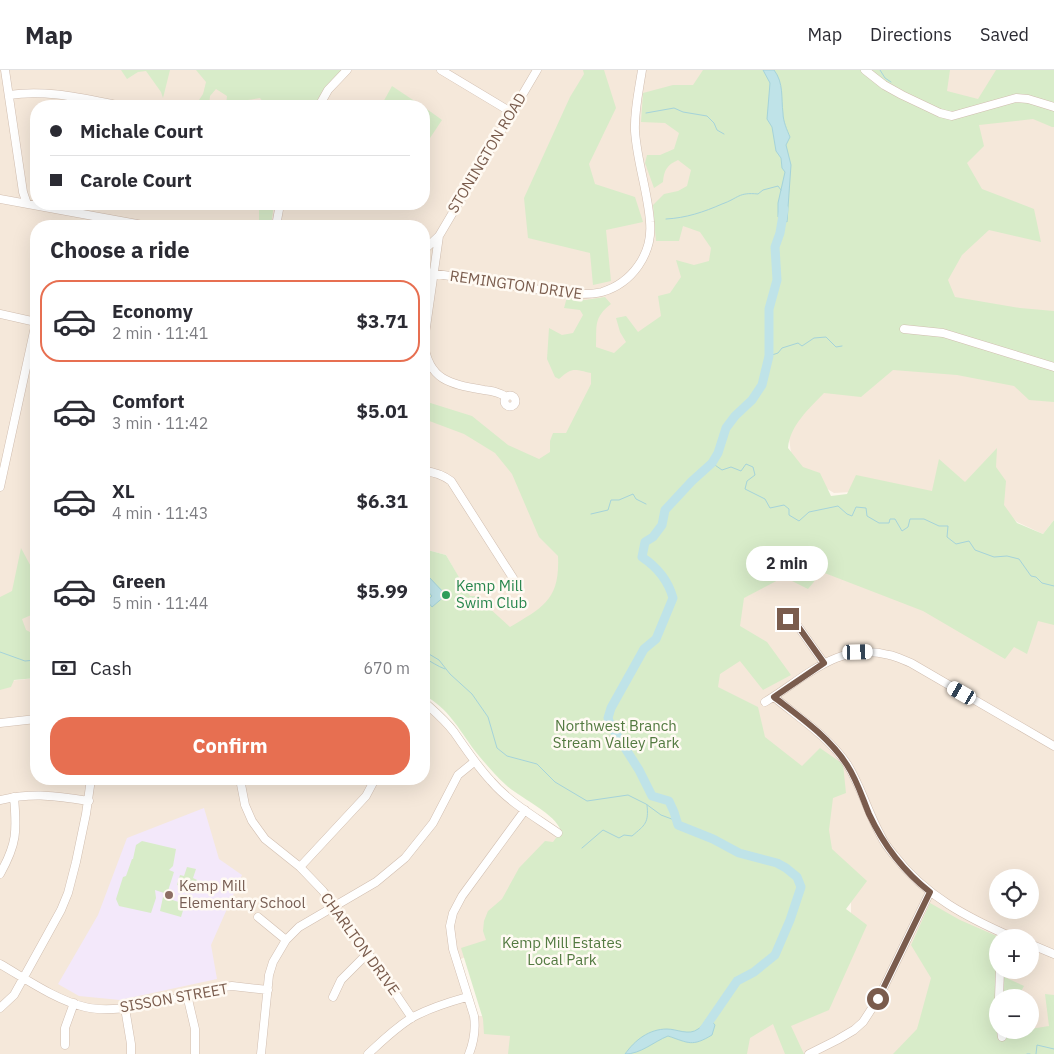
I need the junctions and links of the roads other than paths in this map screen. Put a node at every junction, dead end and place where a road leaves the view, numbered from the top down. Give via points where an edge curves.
1 (5, 70) edge
2 (348, 70) edge
3 (441, 70) edge
4 (537, 70) edge
5 (642, 70) edge
6 (865, 70) edge
7 (8, 95) junction
8 (88, 100) edge
9 (323, 100) edge
10 (1054, 107) edge
11 (511, 112) junction
12 (0, 199) edge
13 (27, 204) junction
14 (30, 205) edge
15 (60, 210) edge
16 (115, 220) edge
17 (439, 236) junction
18 (430, 244) edge
19 (430, 273) edge
20 (433, 274) junction
21 (430, 297) edge
22 (0, 314) edge
23 (30, 321) edge
24 (904, 329) dead end
25 (30, 350) edge
26 (430, 366) edge
27 (1054, 367) edge
28 (506, 397) dead end
29 (430, 473) edge
30 (0, 487) edge
31 (512, 578) dead end
32 (788, 619) dead end
33 (824, 663) junction
34 (774, 697) junction
35 (765, 702) dead end
36 (430, 708) edge
37 (30, 720) edge
38 (0, 723) edge
39 (1054, 746) edge
40 (474, 762) junction
41 (90, 785) edge
42 (241, 785) edge
43 (372, 785) edge
44 (14, 797) junction
45 (0, 800) edge
46 (88, 801) junction
47 (525, 810) junction
48 (558, 833) dead end
49 (300, 867) junction
50 (0, 874) edge
51 (930, 892) junction
52 (334, 906) junction
53 (258, 917) dead end
54 (992, 929) edge
55 (286, 940) junction
56 (1039, 948) edge
57 (368, 953) junction
58 (1054, 954) edge
59 (0, 964) edge
60 (24, 978) junction
61 (268, 990) junction
62 (188, 995) junction
63 (467, 996) junction
64 (333, 997) dead end
65 (74, 1004) junction
66 (0, 1008) edge
67 (125, 1008) junction
68 (412, 1018) junction
69 (65, 1045) dead end
70 (131, 1054) edge
71 (195, 1054) edge
72 (261, 1054) edge
73 (368, 1054) edge
74 (469, 1054) edge
75 (808, 1054) edge

1 - 7 street
2 - 9 street via 328,90
3 - 11 street
4 - 11 street, STONINGTON ROAD
5 - 20 street, REMINGTON DRIVE via 635,130 650,236 642,262 633,273 616,287 590,294 567,294
6 - 10 street via 896,92 952,116 1016,98
7 - 8 street via 37,93
7 - 13 street
11 - 17 street, STONINGTON ROAD
12 - 13 street
13 - 14 street
15 - 16 street
17 - 18 street, STONINGTON ROAD
17 - 20 street, STONINGTON ROAD
19 - 20 street, REMINGTON DRIVE
20 - 21 street, STONINGTON ROAD
22 - 23 street
24 - 27 street via 943,333
25 - 30 street
26 - 28 street via 440,377 459,385 498,392
29 - 31 street via 451,481
32 - 33 street via 795,622
33 - 34 street
33 - 39 street via 843,654 858,652 890,655 911,663
34 - 35 street
34 - 51 street via 833,746 855,779 882,839 906,871
36 - 40 street via 453,731
37 - 38 street
40 - 47 street via 492,783
40 - 52 street via 458,775 433,824 405,858 376,882
41 - 46 street
42 - 49 street, CHARLTON DRIVE via 245,805 264,839
43 - 49 street via 366,796
44 - 45 street
44 - 46 street via 44,794
44 - 50 street via 15,842
46 - 60 street via 68,893
47 - 48 street
47 - 63 street via 462,896 454,913 450,926 451,940
49 - 52 street, CHARLTON DRIVE
51 - 54 street via 960,913
51 - 75 street via 878,999 863,1022 846,1035
52 - 55 street via 299,927
52 - 57 street, CHARLTON DRIVE
53 - 55 street
55 - 61 street via 273,962
56 - 58 street
57 - 64 street via 341,980
57 - 68 street, CHARLTON DRIVE
59 - 60 street, SISSON STREET
60 - 65 street, SISSON STREET
60 - 66 street
61 - 62 street, SISSON STREET via 232,986
61 - 72 street
62 - 67 street, SISSON STREET
62 - 71 street via 195,1029
63 - 68 street
63 - 74 street via 475,1024
65 - 67 street, SISSON STREET via 98,1009
65 - 69 street via 65,1028
67 - 70 street
68 - 73 street

